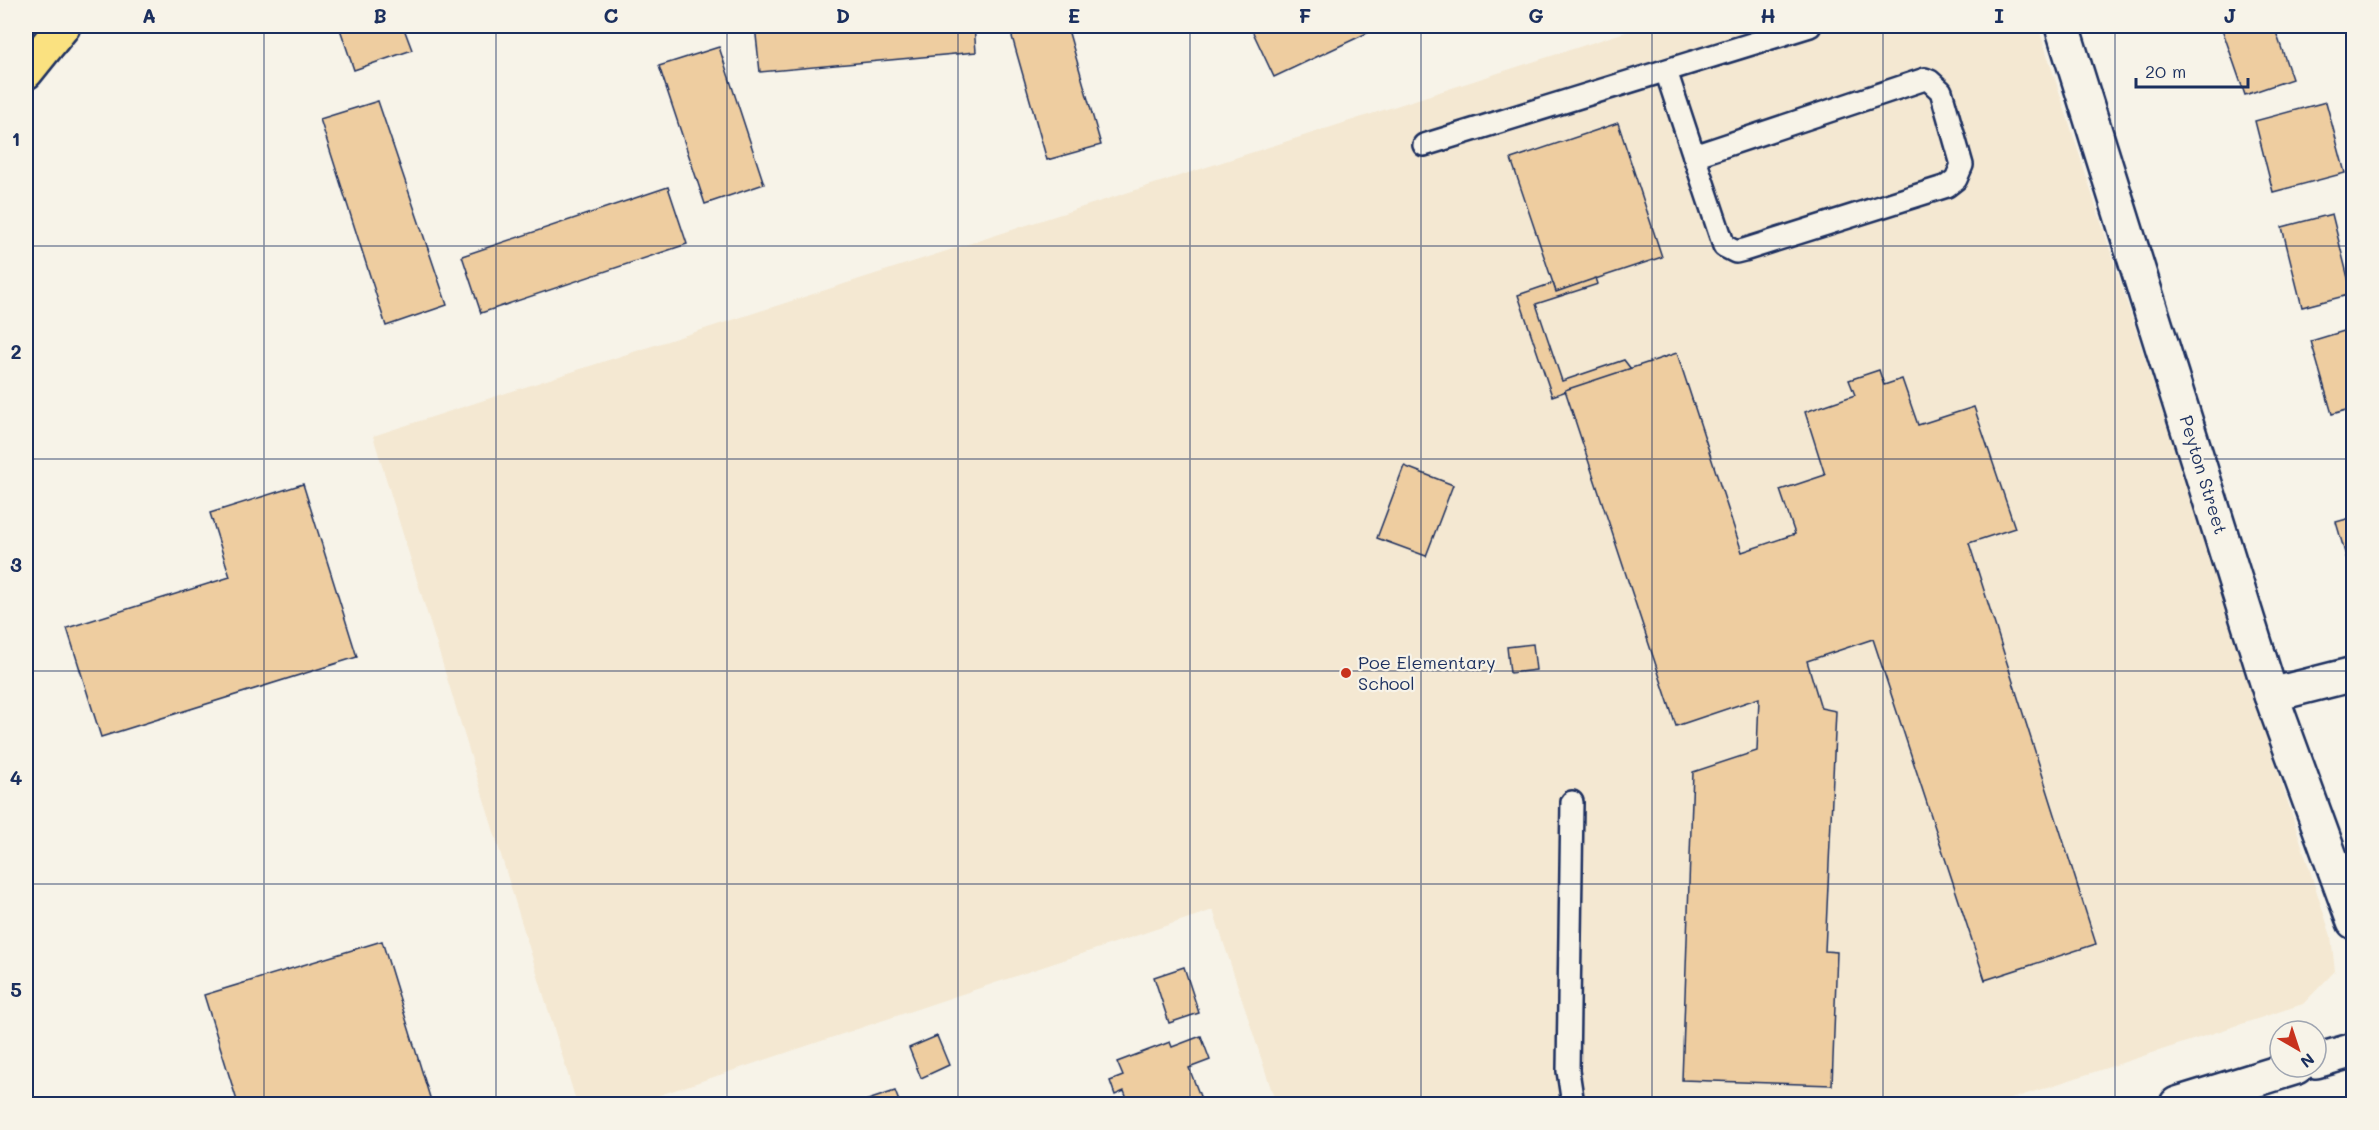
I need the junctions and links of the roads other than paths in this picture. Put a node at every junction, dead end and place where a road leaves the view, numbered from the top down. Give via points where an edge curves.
1 (63, 26) edge
2 (1810, 26) edge
3 (2062, 26) edge
4 (1666, 71) junction
5 (26, 72) edge
6 (1424, 145) dead end
7 (1694, 156) junction
8 (2354, 674) edge
9 (2271, 694) junction
10 (1572, 802) dead end
11 (2354, 922) edge
12 (2354, 1050) edge
13 (2328, 1058) edge
14 (2268, 1076) edge
15 (1573, 1104) edge
16 (2177, 1104) edge

1 - 5 main road
2 - 4 lane
3 - 9 street, Peyton Street
4 - 6 lane
4 - 7 lane
7 - 7 lane via 1724,246 1736,252 1947,186 1956,179 1962,165 1941,91 1925,79
8 - 9 street
9 - 11 street, Peyton Street
10 - 15 lane via 1568,1071
12 - 13 street
14 - 16 street

